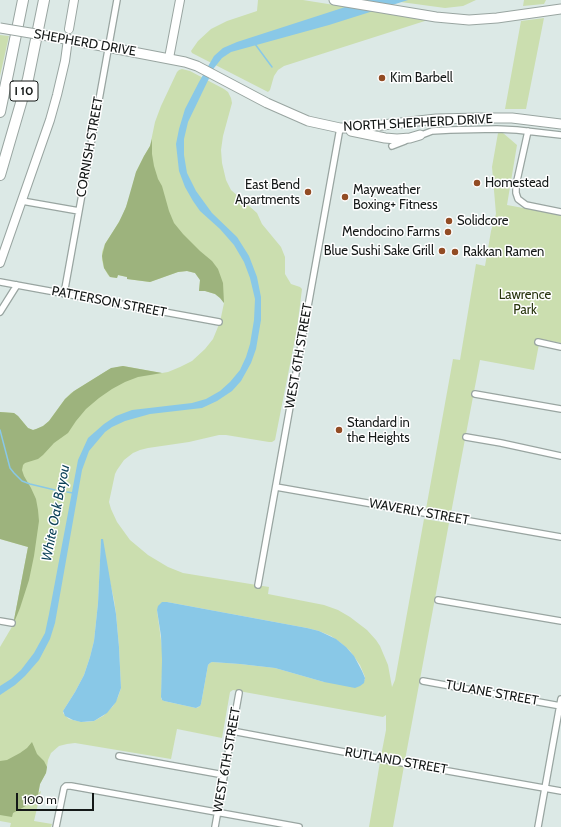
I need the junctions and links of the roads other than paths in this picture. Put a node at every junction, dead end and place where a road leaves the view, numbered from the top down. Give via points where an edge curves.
1 (22, 0) edge
2 (44, 0) edge
3 (74, 0) edge
4 (117, 0) edge
5 (180, 0) edge
6 (334, 0) edge
7 (561, 9) edge
8 (0, 28) edge
9 (69, 29) joint
10 (64, 38) junction
11 (108, 47) junction
12 (169, 58) junction
13 (0, 112) edge
14 (561, 124) edge
15 (340, 128) junction
16 (528, 131) junction
17 (420, 135) junction
18 (561, 135) edge
19 (392, 146) dead end
20 (0, 175) edge
21 (22, 201) junction
22 (79, 211) junction
23 (561, 212) edge
24 (0, 264) edge
25 (0, 282) edge
26 (17, 285) junction
27 (64, 294) junction
28 (0, 312) edge
29 (219, 322) dead end
30 (538, 342) dead end
31 (561, 347) edge
32 (475, 394) dead end
33 (561, 408) edge
34 (466, 437) dead end
35 (561, 456) edge
36 (276, 487) junction
37 (561, 537) edge
38 (258, 585) dead end
39 (438, 600) dead end
40 (0, 621) edge
41 (561, 621) edge
42 (12, 623) dead end
43 (423, 681) dead end
44 (239, 693) dead end
45 (561, 699) edge
46 (560, 706) edge
47 (232, 731) junction
48 (120, 756) dead end
49 (224, 775) junction
50 (545, 788) junction
51 (561, 791) edge
52 (217, 813) junction
53 (56, 827) edge
54 (215, 827) edge
55 (299, 827) edge
56 (538, 827) edge

1 - 13 highway, I 10
2 - 20 highway, I 10 via 28,79
3 - 9 main road
4 - 11 street, CORNISH STREET
5 - 12 main road
6 - 7 main road via 469,20
8 - 10 main road, SHEPHERD DRIVE, bridge
9 - 10 main road
10 - 11 main road, SHEPHERD DRIVE
10 - 21 main road via 65,61 57,95
11 - 12 main road, SHEPHERD DRIVE
11 - 22 street, CORNISH STREET
12 - 15 main road, NORTH SHEPHERD DRIVE via 197,66 267,103 308,121
14 - 15 main road, NORTH SHEPHERD DRIVE via 512,118 480,118 436,119
15 - 17 main road via 385,138 410,138
15 - 36 street, WEST 6TH STREET
16 - 17 street, NORTH SHEPHERD DRIVE via 450,130
16 - 18 street, NORTH SHEPHERD DRIVE
16 - 23 street via 516,185 518,199 526,206
17 - 19 street, NORTH SHEPHERD DRIVE
21 - 22 street
21 - 24 main road
22 - 27 street, CORNISH STREET
25 - 26 street, PATTERSON STREET
26 - 27 street, PATTERSON STREET
26 - 28 street
27 - 29 street, PATTERSON STREET
30 - 31 street
32 - 33 street
34 - 35 street
36 - 37 street, WAVERLY STREET
36 - 38 street, WEST 6TH STREET
39 - 41 street
40 - 42 street
43 - 46 street, TULANE STREET
44 - 47 street, WEST 6TH STREET
45 - 46 street
46 - 50 street
47 - 49 street, WEST 6TH STREET
47 - 50 street, RUTLAND STREET
48 - 49 street
49 - 52 street, WEST 6TH STREET
50 - 51 street, RUTLAND STREET
50 - 56 street
52 - 53 street via 71,786 64,787
52 - 54 street, WEST 6TH STREET
52 - 55 street

